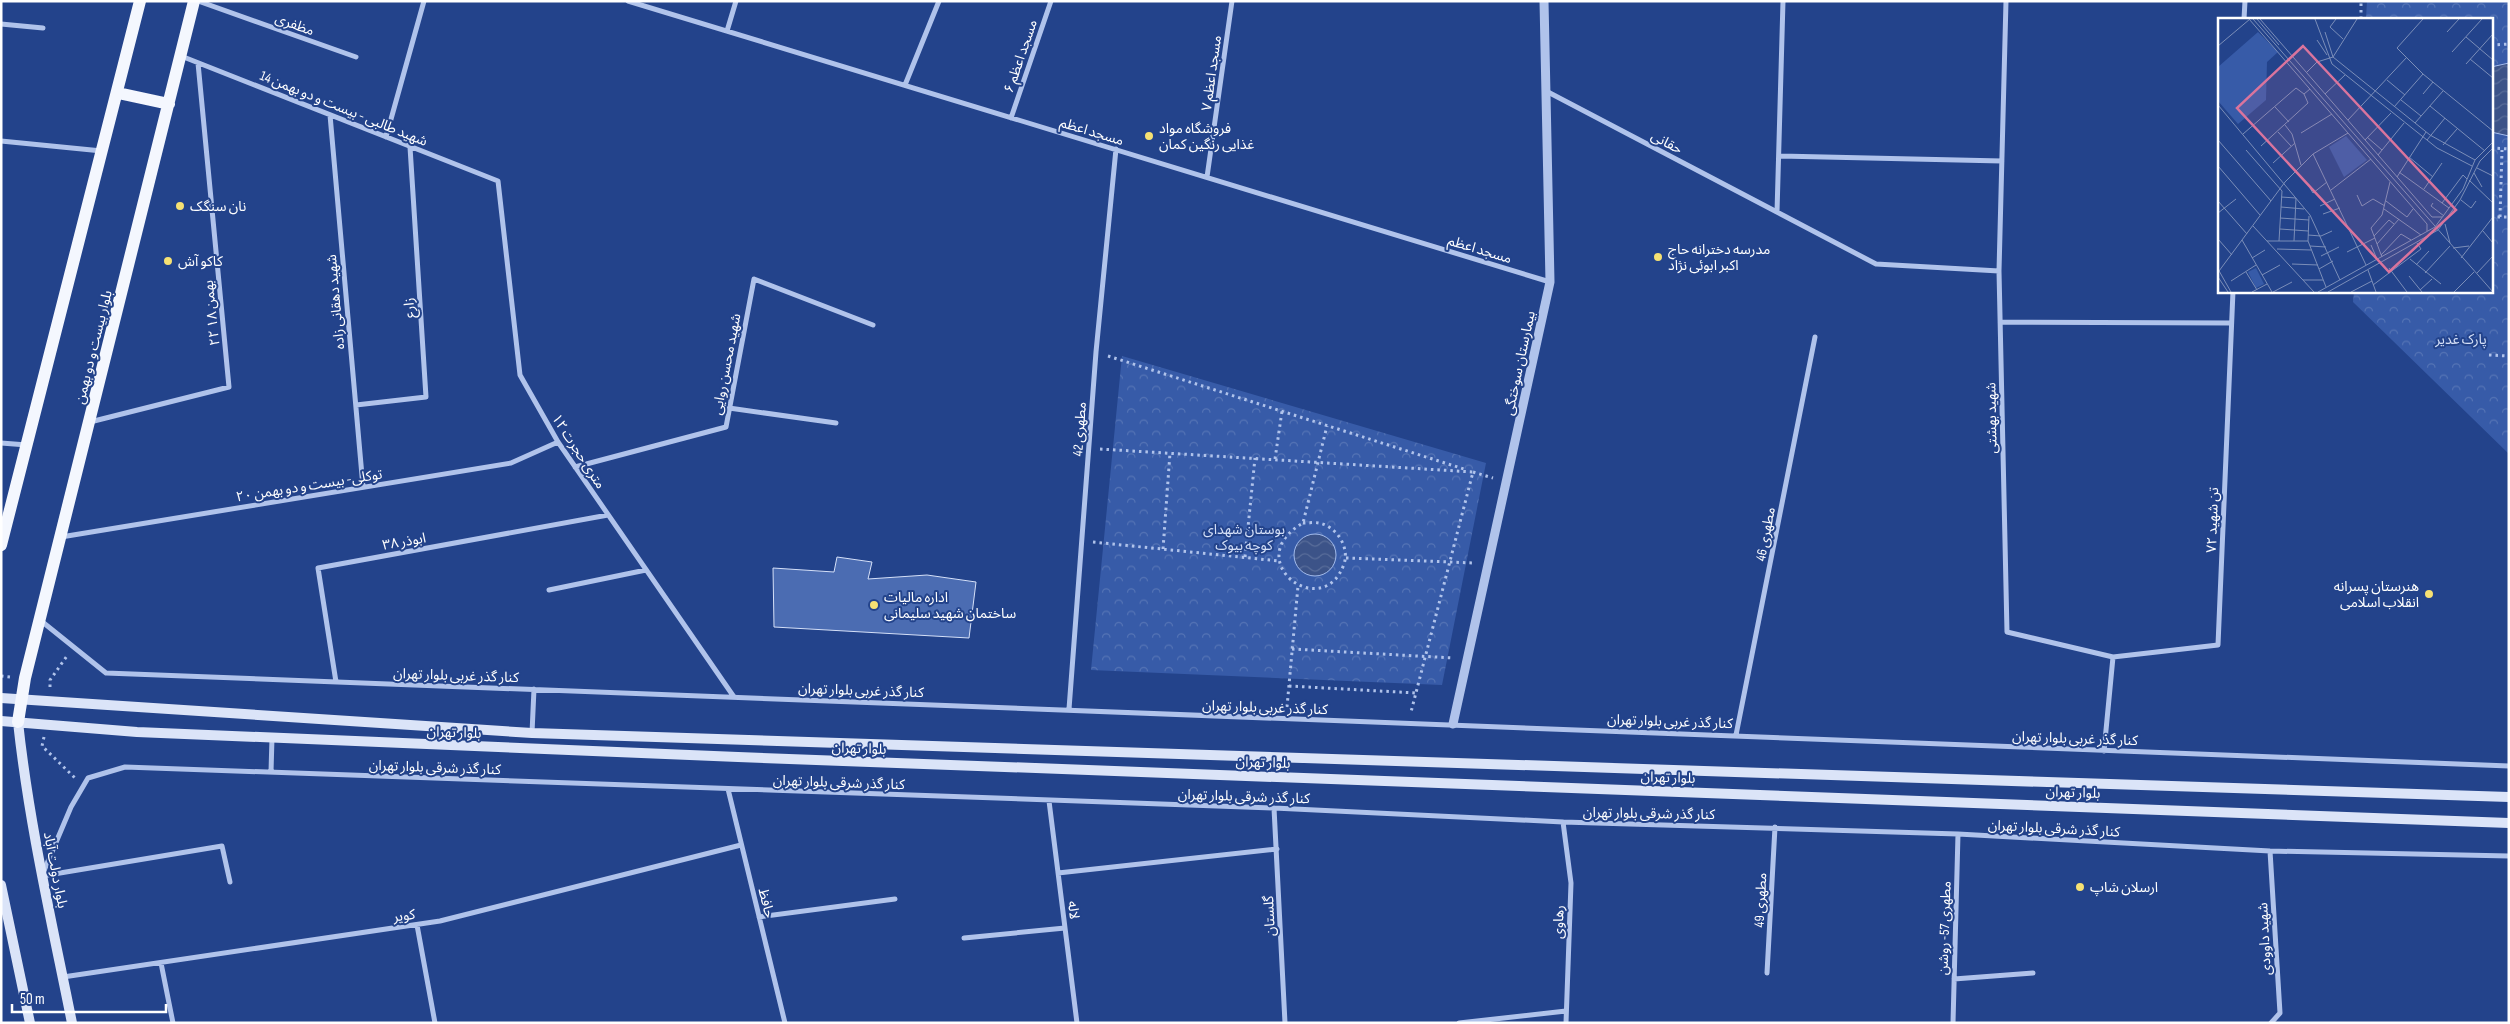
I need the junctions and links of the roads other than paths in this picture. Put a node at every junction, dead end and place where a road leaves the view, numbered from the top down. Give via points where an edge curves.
1 (140, 1) edge
2 (194, 1) edge
3 (198, 1) edge
4 (424, 1) edge
5 (628, 1) edge
6 (736, 1) edge
7 (939, 1) edge
8 (1051, 1) edge
9 (1232, 1) edge
10 (1544, 1) edge
11 (1783, 1) edge
12 (2006, 1) edge
13 (2245, 1) edge
14 (649, 4) edge
15 (2244, 18) edge
16 (1, 24) edge
17 (42, 28) dead end
18 (727, 31) junction
19 (181, 56) junction
20 (356, 58) dead end
21 (198, 63) junction
22 (905, 85) junction
23 (1546, 91) junction
24 (118, 93) junction
25 (169, 104) junction
26 (330, 115) junction
27 (1011, 118) junction
28 (386, 137) junction
29 (1, 141) edge
30 (410, 147) junction
31 (1116, 150) junction
32 (103, 151) junction
33 (1780, 156) junction
34 (2002, 161) junction
35 (1207, 177) junction
36 (498, 182) joint
37 (1777, 212) junction
38 (1999, 271) junction
39 (1550, 282) junction
40 (2233, 292) edge
41 (2000, 322) junction
42 (2232, 323) junction
43 (873, 325) dead end
44 (1815, 338) dead end
45 (356, 405) junction
46 (729, 408) junction
47 (89, 423) junction
48 (836, 423) dead end
49 (558, 442) junction
50 (1, 443) edge
51 (27, 445) junction
52 (575, 467) junction
53 (363, 487) junction
54 (608, 515) junction
55 (61, 537) junction
56 (1, 545) edge
57 (646, 570) junction
58 (549, 590) dead end
59 (40, 620) junction
60 (2113, 657) junction
61 (336, 682) junction
62 (534, 689) junction
63 (734, 697) junction
64 (1, 698) edge
65 (20, 699) junction
66 (1069, 710) junction
67 (1, 721) edge
68 (18, 722) junction
69 (1453, 724) junction
70 (532, 733) junction
71 (1736, 736) junction
72 (272, 738) junction
73 (2104, 751) junction
74 (2509, 766) edge
75 (271, 772) junction
76 (728, 789) junction
77 (2509, 797) edge
78 (1049, 801) junction
79 (1274, 808) junction
80 (1563, 822) junction
81 (2509, 823) edge
82 (1775, 827) junction
83 (1958, 834) junction
84 (741, 845) junction
85 (1277, 849) junction
86 (2270, 851) junction
87 (2509, 856) edge
88 (1058, 873) junction
89 (42, 876) junction
90 (230, 882) dead end
91 (1, 886) edge
92 (895, 899) dead end
93 (759, 917) junction
94 (416, 925) junction
95 (1065, 928) junction
96 (964, 938) dead end
97 (161, 963) junction
98 (1767, 973) dead end
99 (2033, 973) dead end
100 (63, 977) junction
101 (1954, 979) junction
102 (1566, 1011) junction
103 (30, 1023) edge
104 (72, 1023) edge
105 (173, 1023) edge
106 (435, 1023) edge
107 (785, 1023) edge
108 (1077, 1023) edge
109 (1285, 1023) edge
110 (1459, 1023) edge
111 (1566, 1023) edge
112 (1953, 1023) edge
113 (2271, 1023) edge

1 - 24 main road
2 - 19 main road, بلوار بیست و دو بهمن
3 - 20 street, مظفری
4 - 28 street
5 - 14 street, مسجد اعظم
6 - 18 street
7 - 22 street
8 - 27 street, مسجد اعظم ۶
9 - 35 street, مسجد اعظم ۷
10 - 23 street, بیمارستان سوختگی
11 - 33 street
12 - 34 street, شهید بهشتی
13 - 15 street
14 - 18 street, مسجد اعظم
16 - 17 street
18 - 22 street, مسجد اعظم
19 - 21 street, شهید طالبی - بیست و دو بهمن 14
19 - 25 main road, بلوار بیست و دو بهمن
21 - 26 street, شهید طالبی - بیست و دو بهمن 14
21 - 47 street, ۲۲ بهمن ۱۸ via 229,387
22 - 27 street, مسجد اعظم
23 - 37 street, حقانی
23 - 39 street, بیمارستان سوختگی
24 - 25 main road
24 - 32 main road
25 - 47 main road, بلوار بیست و دو بهمن
26 - 28 street, شهید طالبی - بیست و دو بهمن 14
26 - 45 street, شهید دهقانی زاده
27 - 31 street, مسجد اعظم
28 - 30 street, شهید طالبی - بیست و دو بهمن 14
29 - 32 street
30 - 36 street, شهید طالبی - بیست و دو بهمن 14
30 - 45 street, زارع via 426,397
31 - 35 street, مسجد اعظم
31 - 66 street, مطهری 42 via 1096,352
32 - 51 main road
33 - 34 street
33 - 37 street
34 - 38 street, شهید بهشتی
35 - 39 street, مسجد اعظم
36 - 49 street, ۱۲ متری حجرت via 520,375
37 - 38 street, حقانی via 1876,264
38 - 41 street, شهید بهشتی
39 - 69 street, بیمارستان سوختگی
40 - 42 street, ۷۲ تن شهید
41 - 42 street
41 - 60 street, شهید بهشتی via 2007,632
42 - 60 street, ۷۲ تن شهید via 2218,645
43 - 46 street, شهید محسن روایی via 754,279
44 - 71 street, مطهری 46
45 - 53 street, شهید دهقانی زاده
46 - 48 street
46 - 52 street, شهید محسن روایی via 726,427
47 - 55 main road, بلوار بیست و دو بهمن
49 - 52 street, ۱۲ متری حجرت
49 - 53 street, توکلی- بیست و دو بهمن ۲۰ via 511,463
50 - 51 street
51 - 56 main road
52 - 54 street, ۱۲ متری حجرت
53 - 55 street, توکلی- بیست و دو بهمن ۲۰
54 - 57 street, ۱۲ متری حجرت
54 - 61 street, ۳۸ ابوذر via 318,568
55 - 59 main road, بلوار بیست و دو بهمن
57 - 58 street
57 - 63 street, ۱۲ متری حجرت
59 - 61 street, کنار گذر غربی بلوار تهران via 106,673
59 - 65 main road, بلوار بیست و دو بهمن
60 - 73 street
61 - 62 street, کنار گذر غربی بلوار تهران
62 - 63 street, کنار گذر غربی بلوار تهران
62 - 70 street
63 - 66 street, کنار گذر غربی بلوار تهران
64 - 65 main road, بلوار تهران
65 - 68 main road, بلوار بیست و دو بهمن
65 - 70 main road, بلوار تهران
66 - 69 street, کنار گذر غربی بلوار تهران
67 - 68 main road, بلوار تهران
68 - 72 main road, بلوار تهران
68 - 89 main road, بلوار دولت آباد
69 - 71 street, کنار گذر غربی بلوار تهران
70 - 77 main road, بلوار تهران
71 - 73 street, کنار گذر غربی بلوار تهران
72 - 75 street
72 - 81 main road, بلوار تهران
73 - 74 street, کنار گذر غربی بلوار تهران
75 - 76 street, کنار گذر شرقی بلوار تهران
75 - 89 street, کنار گذر شرقی بلوار تهران via 125,767 88,778 71,807
76 - 78 street, کنار گذر شرقی بلوار تهران
76 - 84 street, حافظ
78 - 79 street, کنار گذر شرقی بلوار تهران
78 - 88 street, لاله
79 - 80 street, کنار گذر شرقی بلوار تهران
79 - 85 street, گلستان
80 - 82 street, کنار گذر شرقی بلوار تهران
80 - 102 street, رهاوی via 1571,883
82 - 83 street, کنار گذر شرقی بلوار تهران
82 - 98 street, مطهری 49
83 - 86 street, کنار گذر شرقی بلوار تهران
83 - 101 street, مطهری 57- روشن
84 - 93 street, حافظ
84 - 94 street, کویر
85 - 88 street
85 - 109 street, گلستان
86 - 87 street, کنار گذر شرقی بلوار تهران
86 - 113 street, شهید داوودی via 2280,1013
88 - 95 street, لاله
89 - 90 street via 222,846
89 - 100 main road, بلوار دولت آباد
91 - 103 main road
92 - 93 street
93 - 107 street, حافظ
94 - 97 street, کویر
94 - 106 street
95 - 96 street
95 - 108 street, لاله
97 - 100 street, کویر
97 - 105 street
99 - 101 street
100 - 104 main road, بلوار دولت آباد
101 - 112 street, مطهری 57- روشن
102 - 110 street
102 - 111 street, رهاوی

